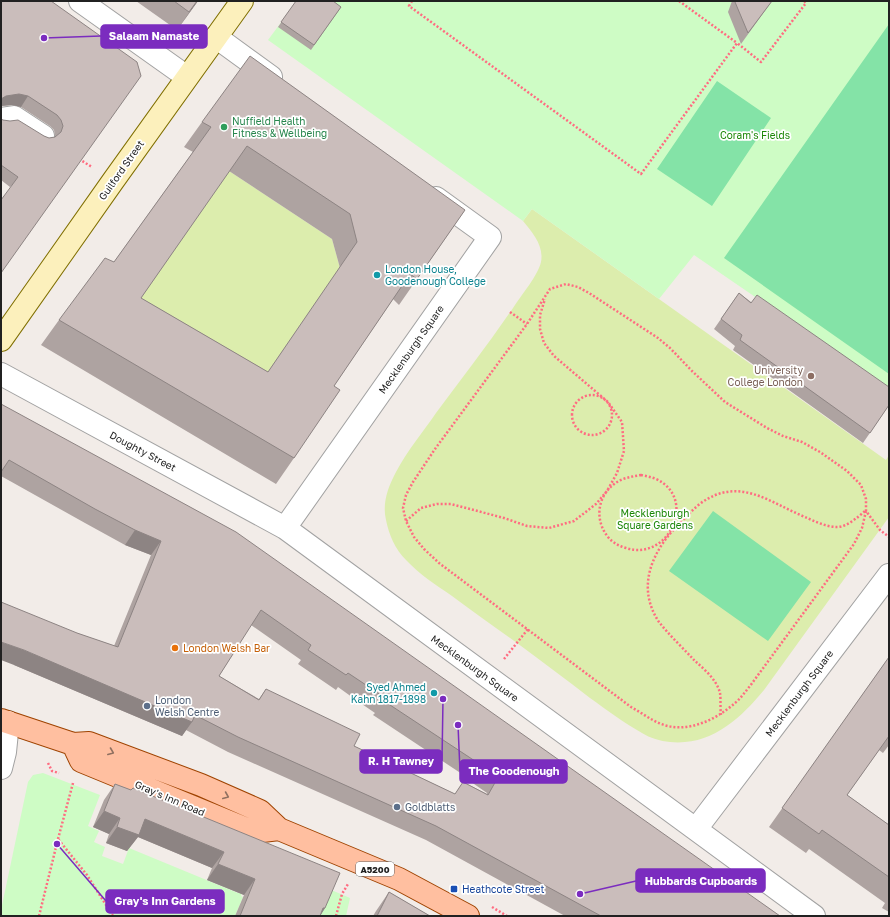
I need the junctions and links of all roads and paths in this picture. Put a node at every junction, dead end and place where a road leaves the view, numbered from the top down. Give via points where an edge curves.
1 (80, 1) edge
2 (242, 1) edge
3 (412, 1) edge
4 (679, 1) edge
5 (804, 1) edge
6 (216, 37) junction
7 (737, 43) junction
8 (187, 77) junction
9 (284, 87) edge
10 (1, 119) edge
11 (44, 136) edge
12 (76, 157) edge
13 (113, 181) junction
14 (419, 186) edge
15 (550, 289) junction
16 (510, 312) dead end
17 (527, 324) junction
18 (1, 340) edge
19 (1, 374) edge
20 (608, 402) junction
21 (607, 491) junction
22 (866, 511) junction
23 (406, 521) junction
24 (285, 528) junction
25 (667, 536) junction
26 (889, 537) edge
27 (889, 575) edge
28 (528, 629) junction
29 (489, 678) junction
30 (721, 715) junction
31 (5, 721) edge
32 (1, 768) edge
33 (74, 779) dead end
34 (696, 829) junction
35 (58, 839) junction
36 (349, 883) dead end
37 (39, 916) edge
38 (113, 916) edge
39 (336, 916) edge
40 (468, 916) edge
41 (814, 916) edge

1 - 8 street
2 - 6 main road, Guilford Street
3 - 7 path via 409,6 641,174
4 - 7 path
5 - 7 path via 806,3 762,62
6 - 8 main road, Guilford Street
6 - 9 street
8 - 13 main road, Guilford Street
10 - 11 street via 14,117
12 - 13 path
13 - 18 main road, Guilford Street
14 - 24 street, Mecklenburgh Square via 490,237
15 - 17 path
15 - 20 path via 542,304 540,315 544,343 554,356
15 - 22 path via 566,284 578,287 658,338 725,402 767,428 820,452 847,471 861,485 866,499
16 - 17 path
17 - 23 path via 413,482 403,508
19 - 24 street, Doughty Street
20 - 20 path via 591,394 579,400 572,413 576,426 587,435 594,435 603,430 612,417 612,408
20 - 21 path via 622,422 624,451 617,473
21 - 23 path via 596,504 574,521 549,528 527,526 451,504 421,508
21 - 25 path via 599,509 599,517 608,537 615,543 631,550 643,550 658,544
21 - 25 path via 624,479 641,476 656,479 663,484 674,497 677,506 676,516
22 - 25 path via 851,522 837,527 821,523 747,492 734,490 701,503
22 - 26 path via 880,530
22 - 30 path via 862,528 854,544 750,686
23 - 28 path via 414,537 439,563
24 - 29 street, Mecklenburgh Square
25 - 30 path via 652,560 648,578 648,597 659,621 712,678 720,693
27 - 34 street, Mecklenburgh Square
28 - 29 path
28 - 30 path via 631,707 651,719 665,725 680,727 705,723
29 - 34 street, Mecklenburgh Square
31 - 32 street via 5,752
31 - 40 main road, Gray's Inn Road / A5200 via 73,744 89,743 208,788 260,811 279,829 399,879
33 - 35 path
34 - 41 street
35 - 37 path
35 - 38 path via 87,875
36 - 39 path via 342,894

